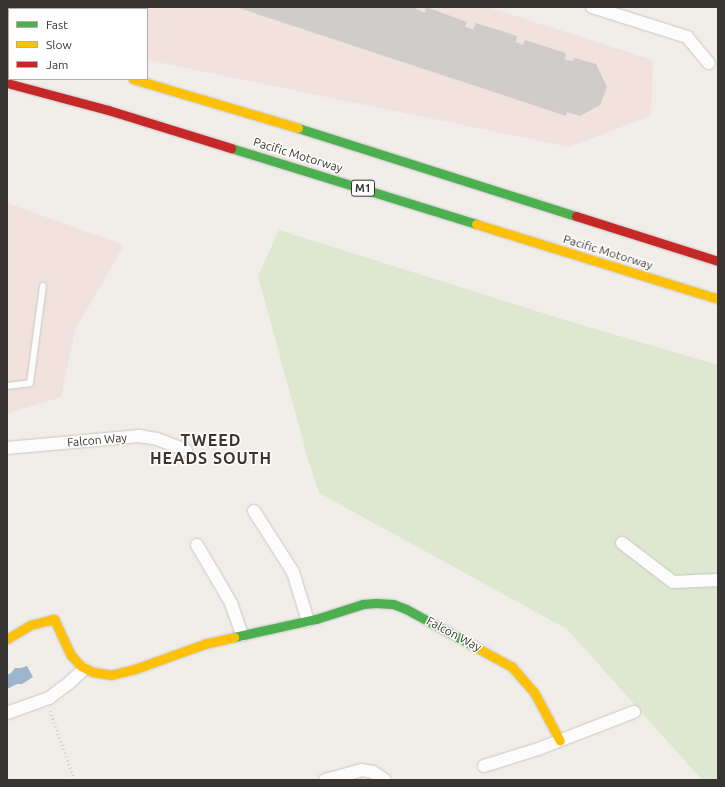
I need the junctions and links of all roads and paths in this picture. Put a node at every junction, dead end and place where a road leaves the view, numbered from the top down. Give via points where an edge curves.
1 (592, 7) edge
2 (709, 63) dead end
3 (137, 80) edge
4 (7, 83) edge
5 (718, 261) edge
6 (43, 286) dead end
7 (718, 299) edge
8 (7, 386) edge
9 (7, 448) edge
10 (186, 450) dead end
11 (254, 511) dead end
12 (622, 543) dead end
13 (197, 545) dead end
14 (718, 580) edge
15 (308, 621) junction
16 (242, 635) junction
17 (9, 637) edge
18 (84, 669) junction
19 (46, 700) junction
20 (634, 712) dead end
21 (7, 714) edge
22 (560, 741) junction
23 (484, 766) dead end
24 (75, 780) edge
25 (325, 780) edge
26 (385, 780) edge

1 - 2 street via 688,37
3 - 5 main road, Pacific Motorway via 218,103
4 - 7 main road, Pacific Motorway / M1 via 115,112
6 - 8 lane via 30,383
9 - 10 street, Falcon Way via 139,436
11 - 15 street via 293,572
12 - 14 street via 673,582
13 - 16 street via 231,603
15 - 16 main road, Falcon Way
15 - 22 main road, Falcon Way via 368,603 402,606 512,667 534,692
16 - 18 main road, Falcon Way via 190,648 119,674 99,674
17 - 18 main road via 35,623 54,619 71,654
18 - 19 street
19 - 21 street
19 - 24 path
20 - 22 street
22 - 23 street
25 - 26 street via 362,770 373,772

